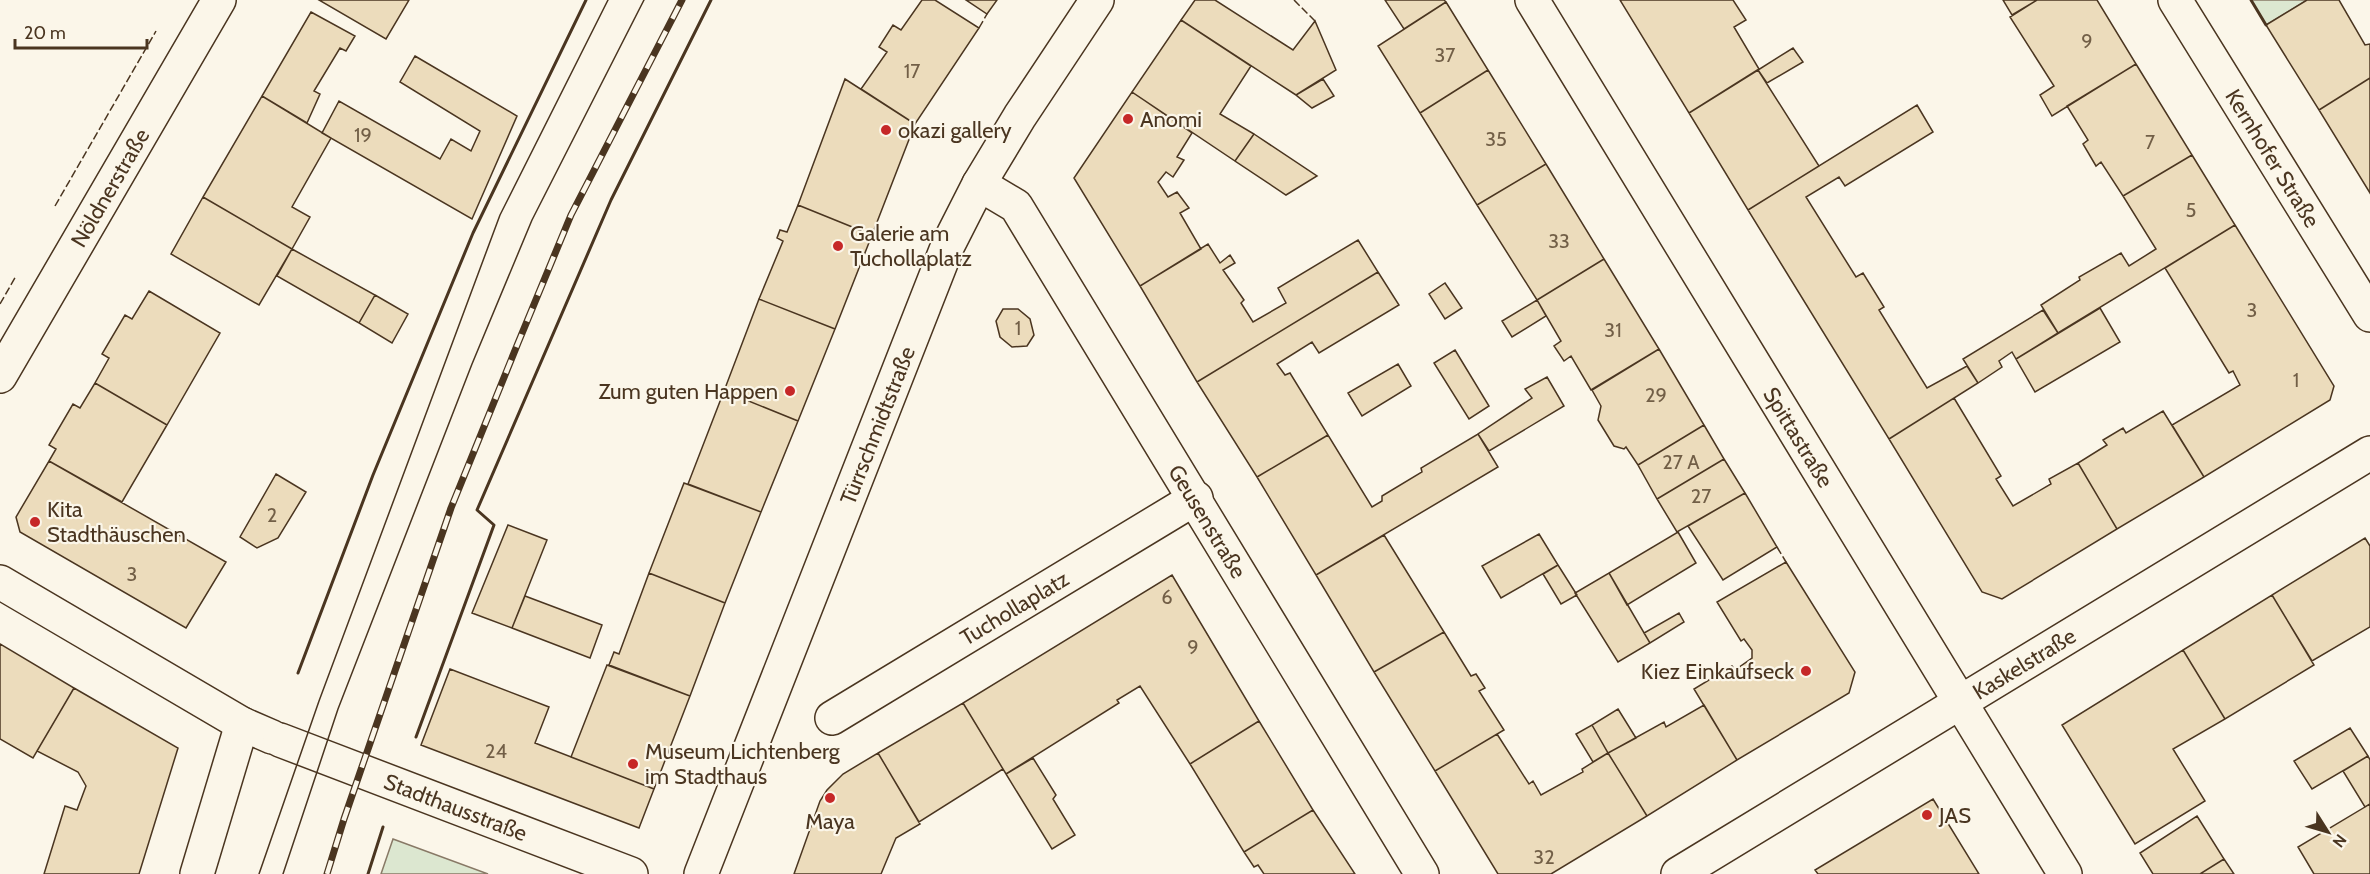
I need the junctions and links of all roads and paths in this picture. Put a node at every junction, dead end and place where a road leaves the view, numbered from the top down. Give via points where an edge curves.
1 (219, 0) edge
2 (1097, 0) edge
3 (1532, 0) edge
4 (2175, 0) edge
5 (979, 184) junction
6 (2370, 315) edge
7 (0, 376) edge
8 (2370, 453) edge
9 (1196, 498) junction
10 (0, 582) edge
11 (1960, 701) junction
12 (832, 718) dead end
13 (242, 724) junction
14 (197, 874) edge
15 (631, 874) edge
16 (701, 874) edge
17 (1422, 874) edge
18 (1678, 874) edge
19 (2066, 874) edge

1 - 7 street, Nöldnerstraße
2 - 5 street, Türrschmidtstraße
3 - 11 street, Spittastraße
4 - 6 street, Kernhofer Straße
5 - 9 street, Geusenstraße via 1016,206
5 - 16 street, Türrschmidtstraße via 948,245
8 - 11 street, Kaskelstraße
9 - 12 street, Tuchollaplatz
9 - 17 street, Geusenstraße
10 - 13 street, Stadthausstraße
11 - 18 street, Kaskelstraße
11 - 19 street, Spittastraße
13 - 14 street
13 - 15 street, Stadthausstraße

